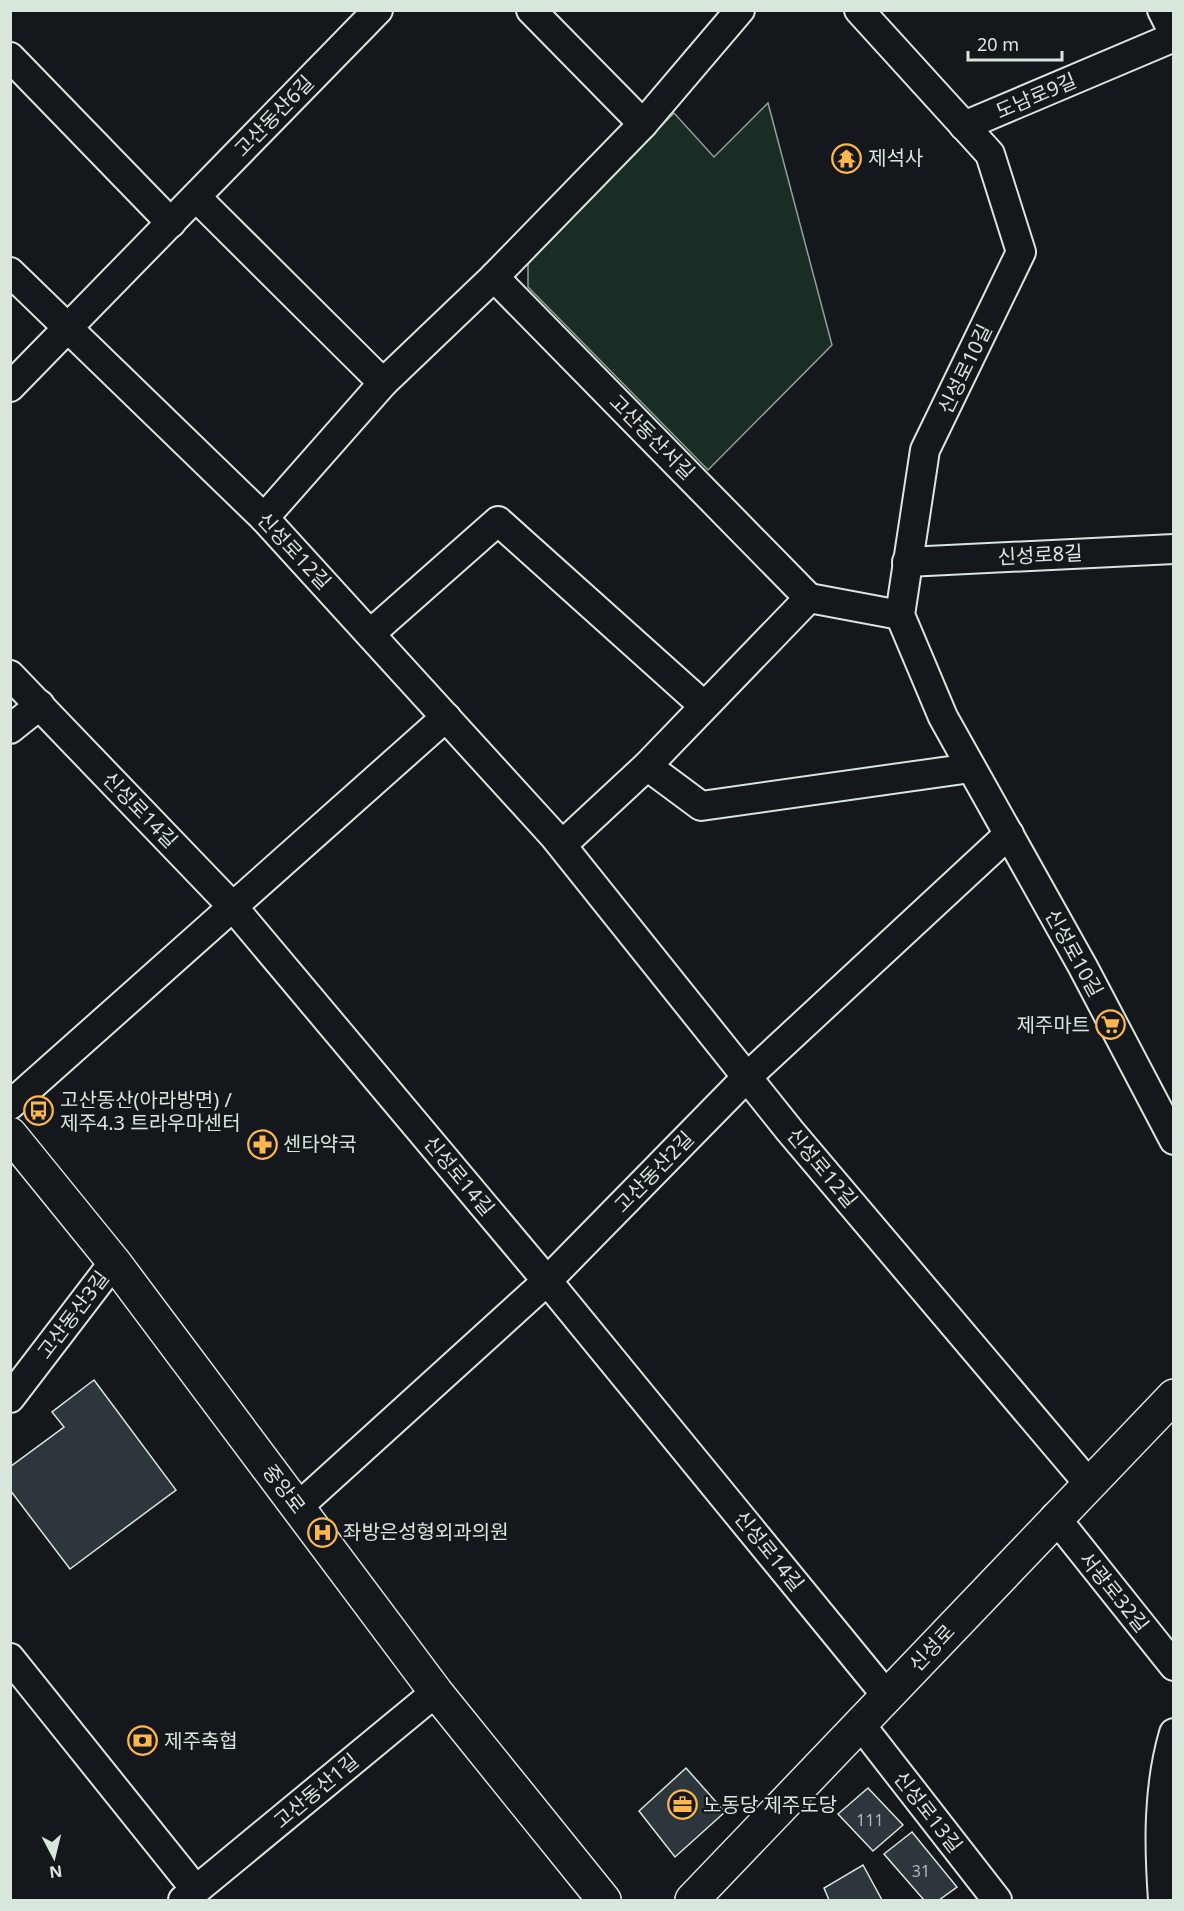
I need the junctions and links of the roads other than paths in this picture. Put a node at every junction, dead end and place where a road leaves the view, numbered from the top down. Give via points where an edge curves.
1 (378, 10) edge
2 (531, 10) edge
3 (740, 10) edge
4 (859, 10) edge
5 (1162, 10) edge
6 (1173, 36) edge
7 (10, 57) edge
8 (643, 124) junction
9 (964, 126) junction
10 (196, 197) junction
11 (171, 222) junction
12 (10, 272) edge
13 (494, 277) junction
14 (68, 328) junction
15 (383, 383) junction
16 (10, 387) edge
17 (264, 518) junction
18 (1173, 549) edge
19 (907, 562) junction
20 (810, 598) junction
21 (900, 615) junction
22 (370, 634) junction
23 (10, 675) edge
24 (40, 705) junction
25 (703, 705) junction
26 (446, 717) junction
27 (10, 729) edge
28 (646, 765) junction
29 (972, 768) junction
30 (1009, 834) junction
31 (562, 845) junction
32 (233, 907) junction
33 (747, 1077) junction
34 (10, 1105) edge
35 (10, 1134) edge
36 (1173, 1140) edge
37 (114, 1262) junction
38 (548, 1281) junction
39 (1173, 1396) edge
40 (10, 1398) edge
41 (1089, 1484) junction
42 (298, 1507) junction
43 (1055, 1517) junction
44 (10, 1658) edge
45 (1173, 1666) edge
46 (436, 1692) junction
47 (887, 1696) junction
48 (860, 1724) junction
49 (1173, 1733) edge
50 (190, 1895) edge
51 (603, 1900) edge
52 (692, 1900) edge
53 (997, 1900) edge
54 (1163, 1900) edge

1 - 10 street, 고산동산6길
2 - 8 street
3 - 8 street
4 - 9 street, 신성로10길
5 - 6 street
6 - 9 street, 도남로9길
7 - 11 street
8 - 13 street
9 - 19 street, 신성로10길 via 990,154 1021,252 925,450
10 - 11 street, 고산동산6길
10 - 15 street
11 - 14 street, 고산동산6길
12 - 14 street, 신성로12길
13 - 15 street
13 - 20 street, 고산동산서길
14 - 16 street, 고산동산6길
14 - 17 street, 신성로12길
15 - 17 street
17 - 22 street, 신성로12길
18 - 19 street, 신성로8길
19 - 21 street, 신성로10길
20 - 21 street
20 - 25 street
21 - 29 street, 신성로10길 via 943,717
22 - 25 street via 498,521
22 - 26 street, 신성로12길
23 - 24 street, 신성로14길
24 - 27 street
24 - 32 street, 신성로14길
25 - 28 street
26 - 31 street, 신성로12길
26 - 32 street
28 - 29 street via 701,806
28 - 31 street
29 - 30 street, 신성로10길
30 - 33 street, 고산동산2길
30 - 36 street, 신성로10길
31 - 33 street, 신성로12길
32 - 34 street
32 - 38 street, 신성로14길
33 - 38 street, 고산동산2길
33 - 41 street, 신성로12길
35 - 37 main road, 중앙로
37 - 40 street, 고산동산3길
37 - 42 main road, 중앙로
38 - 42 street, 고산동산2길
38 - 47 street, 신성로14길
39 - 41 main road, 신성로
41 - 43 main road, 신성로
42 - 46 main road, 중앙로
43 - 45 street, 서광로32길
43 - 47 main road, 신성로
44 - 50 street, 고산동산1길
46 - 50 street, 고산동산1길
46 - 51 main road, 중앙로
47 - 48 main road, 신성로
48 - 52 main road, 신성로
48 - 53 street, 신성로13길
49 - 54 street via 1165,1762 1159,1843

